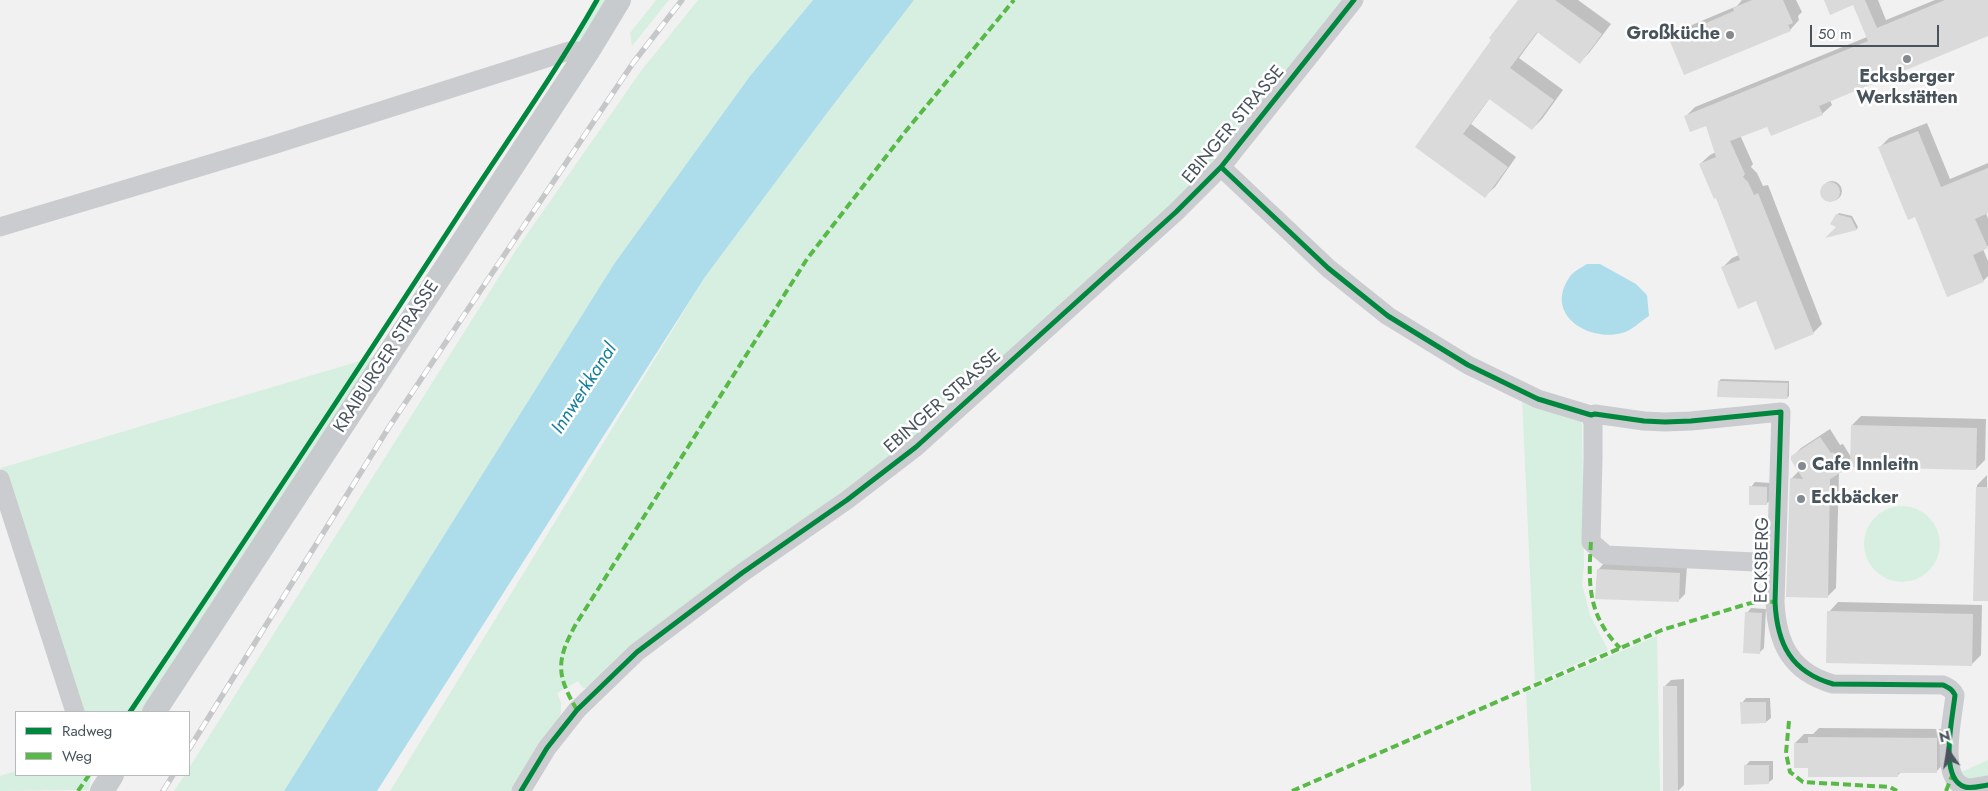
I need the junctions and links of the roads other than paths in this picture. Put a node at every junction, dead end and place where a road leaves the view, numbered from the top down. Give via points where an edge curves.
1 (619, 0) edge
2 (1354, 0) edge
3 (588, 51) junction
4 (1221, 167) junction
5 (0, 228) edge
6 (1591, 415) junction
7 (0, 479) edge
8 (1776, 563) junction
9 (75, 711) edge
10 (155, 711) edge
11 (1988, 785) edge
12 (521, 791) edge

1 - 3 main road, KRAIBURGER STRASSE
2 - 4 street, EBINGER STRASSE
3 - 5 street via 568,51
3 - 10 main road, KRAIBURGER STRASSE
4 - 6 street via 1328,268 1388,316 1468,365 1538,399
4 - 12 street, EBINGER STRASSE via 1176,212 916,447 637,652 577,710 547,748
6 - 8 street via 1592,542 1606,555
6 - 8 street, ECKSBERG via 1644,421 1691,421 1781,412
7 - 9 street
8 - 11 street, ECKSBERG via 1775,613 1792,660 1803,671 1833,684 1943,685 1953,690 1949,768 1958,784 1966,787

